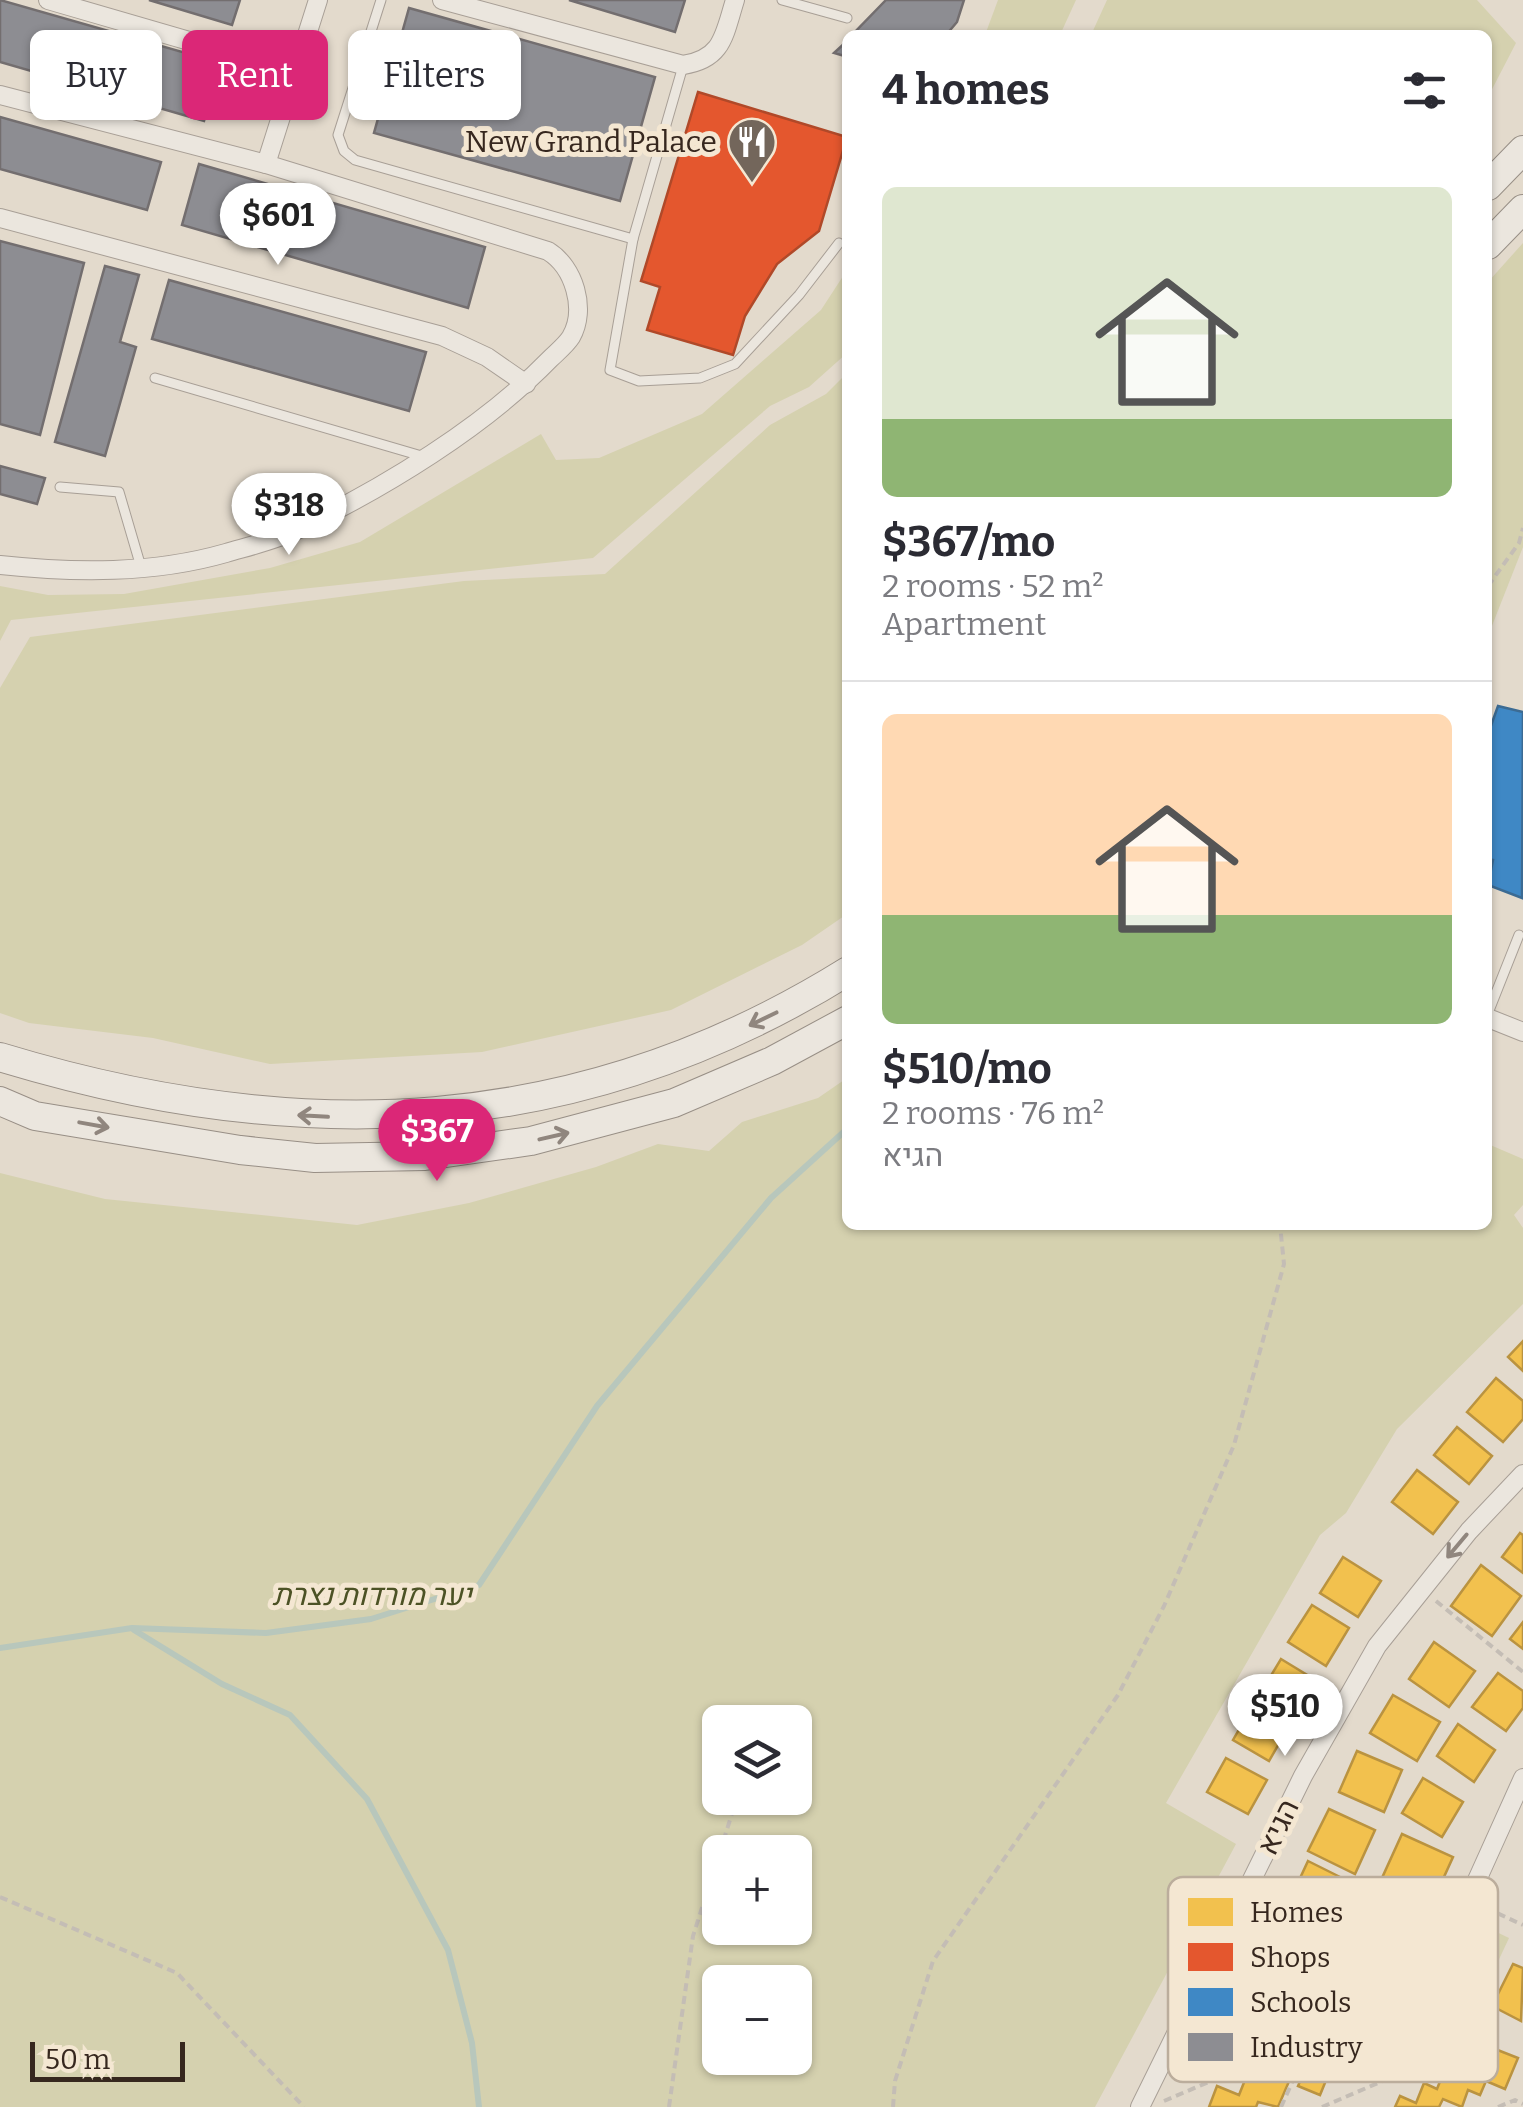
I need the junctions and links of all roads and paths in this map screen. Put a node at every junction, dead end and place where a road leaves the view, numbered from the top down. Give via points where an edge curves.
1 (48, 0) edge
2 (318, 0) edge
3 (381, 0) edge
4 (442, 0) edge
5 (734, 0) edge
6 (782, 0) edge
7 (847, 18) dead end
8 (309, 30) edge
9 (182, 39) edge
10 (683, 64) junction
11 (0, 95) edge
12 (280, 120) edge
13 (1523, 150) edge
14 (266, 164) junction
15 (1492, 182) edge
16 (1523, 209) edge
17 (0, 218) edge
18 (633, 239) junction
19 (1492, 241) edge
20 (839, 243) dead end
21 (155, 378) dead end
22 (526, 384) junction
23 (424, 456) junction
24 (60, 487) dead end
25 (1523, 528) edge
26 (0, 565) edge
27 (141, 568) junction
28 (1492, 581) edge
29 (1519, 935) dead end
30 (842, 973) edge
31 (1492, 1006) edge
32 (1492, 1018) edge
33 (842, 1023) edge
34 (1523, 1032) edge
35 (0, 1057) edge
36 (0, 1101) edge
37 (1281, 1230) edge
38 (1523, 1474) edge
39 (1421, 1589) junction
40 (1523, 1672) edge
41 (1523, 1778) edge
42 (732, 1815) edge
43 (1253, 1877) edge
44 (1478, 1877) edge
45 (0, 1897) edge
46 (1498, 1914) edge
47 (1523, 1925) edge
48 (1168, 2050) edge
49 (1209, 2082) edge
50 (1292, 2082) edge
51 (1381, 2082) edge
52 (1523, 2104) edge
53 (304, 2107) edge
54 (669, 2107) edge
55 (893, 2107) edge
56 (1140, 2107) edge
57 (1150, 2107) edge
58 (1281, 2107) edge
59 (1322, 2107) edge
60 (1498, 2107) edge

1 - 9 street
2 - 8 street
3 - 18 lane via 338,135 344,152
4 - 10 street
5 - 10 street via 714,55
6 - 7 lane
10 - 18 lane
11 - 14 street
12 - 14 street
13 - 15 main road
14 - 22 street via 564,260 575,283 572,337
16 - 19 main road
17 - 22 street via 442,336
18 - 20 lane via 610,370 640,380 700,378 736,364
21 - 23 lane
22 - 23 street
23 - 27 street via 294,532
24 - 27 lane via 120,492
25 - 28 path via 1520,543
26 - 27 street via 70,572
29 - 31 lane
30 -> 35 main road via 770,1015 660,1064 522,1100 439,1113 265,1112
32 - 34 street
36 -> 33 main road via 35,1116 240,1150 315,1158 425,1156 530,1141 674,1103
37 - 55 path via 1284,1264 1234,1445 1164,1606 1118,1694 932,1961 895,2080
38 -> 39 street, הגיא
39 - 40 path
39 - 43 street, הגיא via 1377,1646
41 - 44 street
42 - 54 path via 693,1936
45 - 53 path via 177,1974
46 - 47 path
48 - 56 street, הגיא
49 - 57 path
50 - 58 path
51 - 59 path
52 - 60 path

